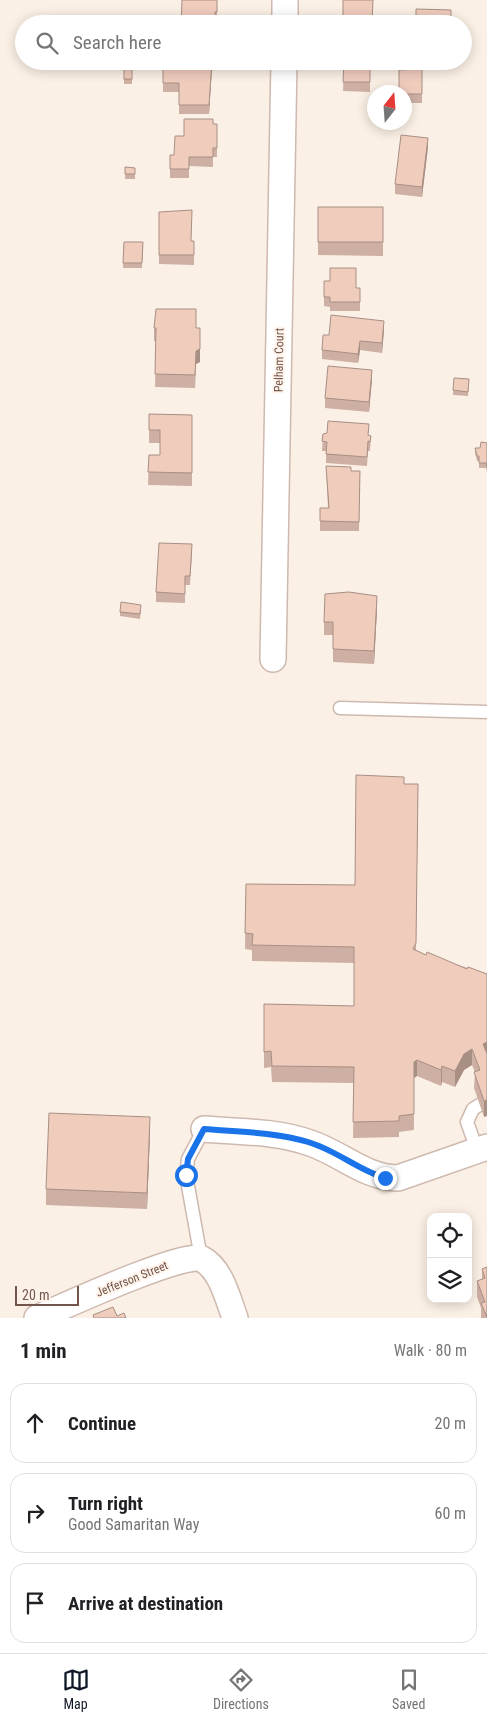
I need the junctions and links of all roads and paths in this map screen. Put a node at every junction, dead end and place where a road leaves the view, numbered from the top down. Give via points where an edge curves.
1 (285, 0) edge
2 (285, 15) edge
3 (284, 70) edge
4 (273, 659) dead end
5 (340, 708) dead end
6 (487, 712) edge
7 (487, 1100) edge
8 (204, 1129) joint
9 (482, 1148) edge
10 (201, 1258) junction
11 (37, 1318) edge
12 (235, 1318) edge

1 - 2 street
3 - 4 street, Pelham Court
5 - 6 lane
7 - 9 lane via 473,1110 467,1122
8 - 9 street via 309,1142 385,1178 398,1178
8 - 10 lane via 188,1159 186,1175
10 - 11 street, Jefferson Street via 191,1257 160,1266
10 - 12 street via 214,1270

